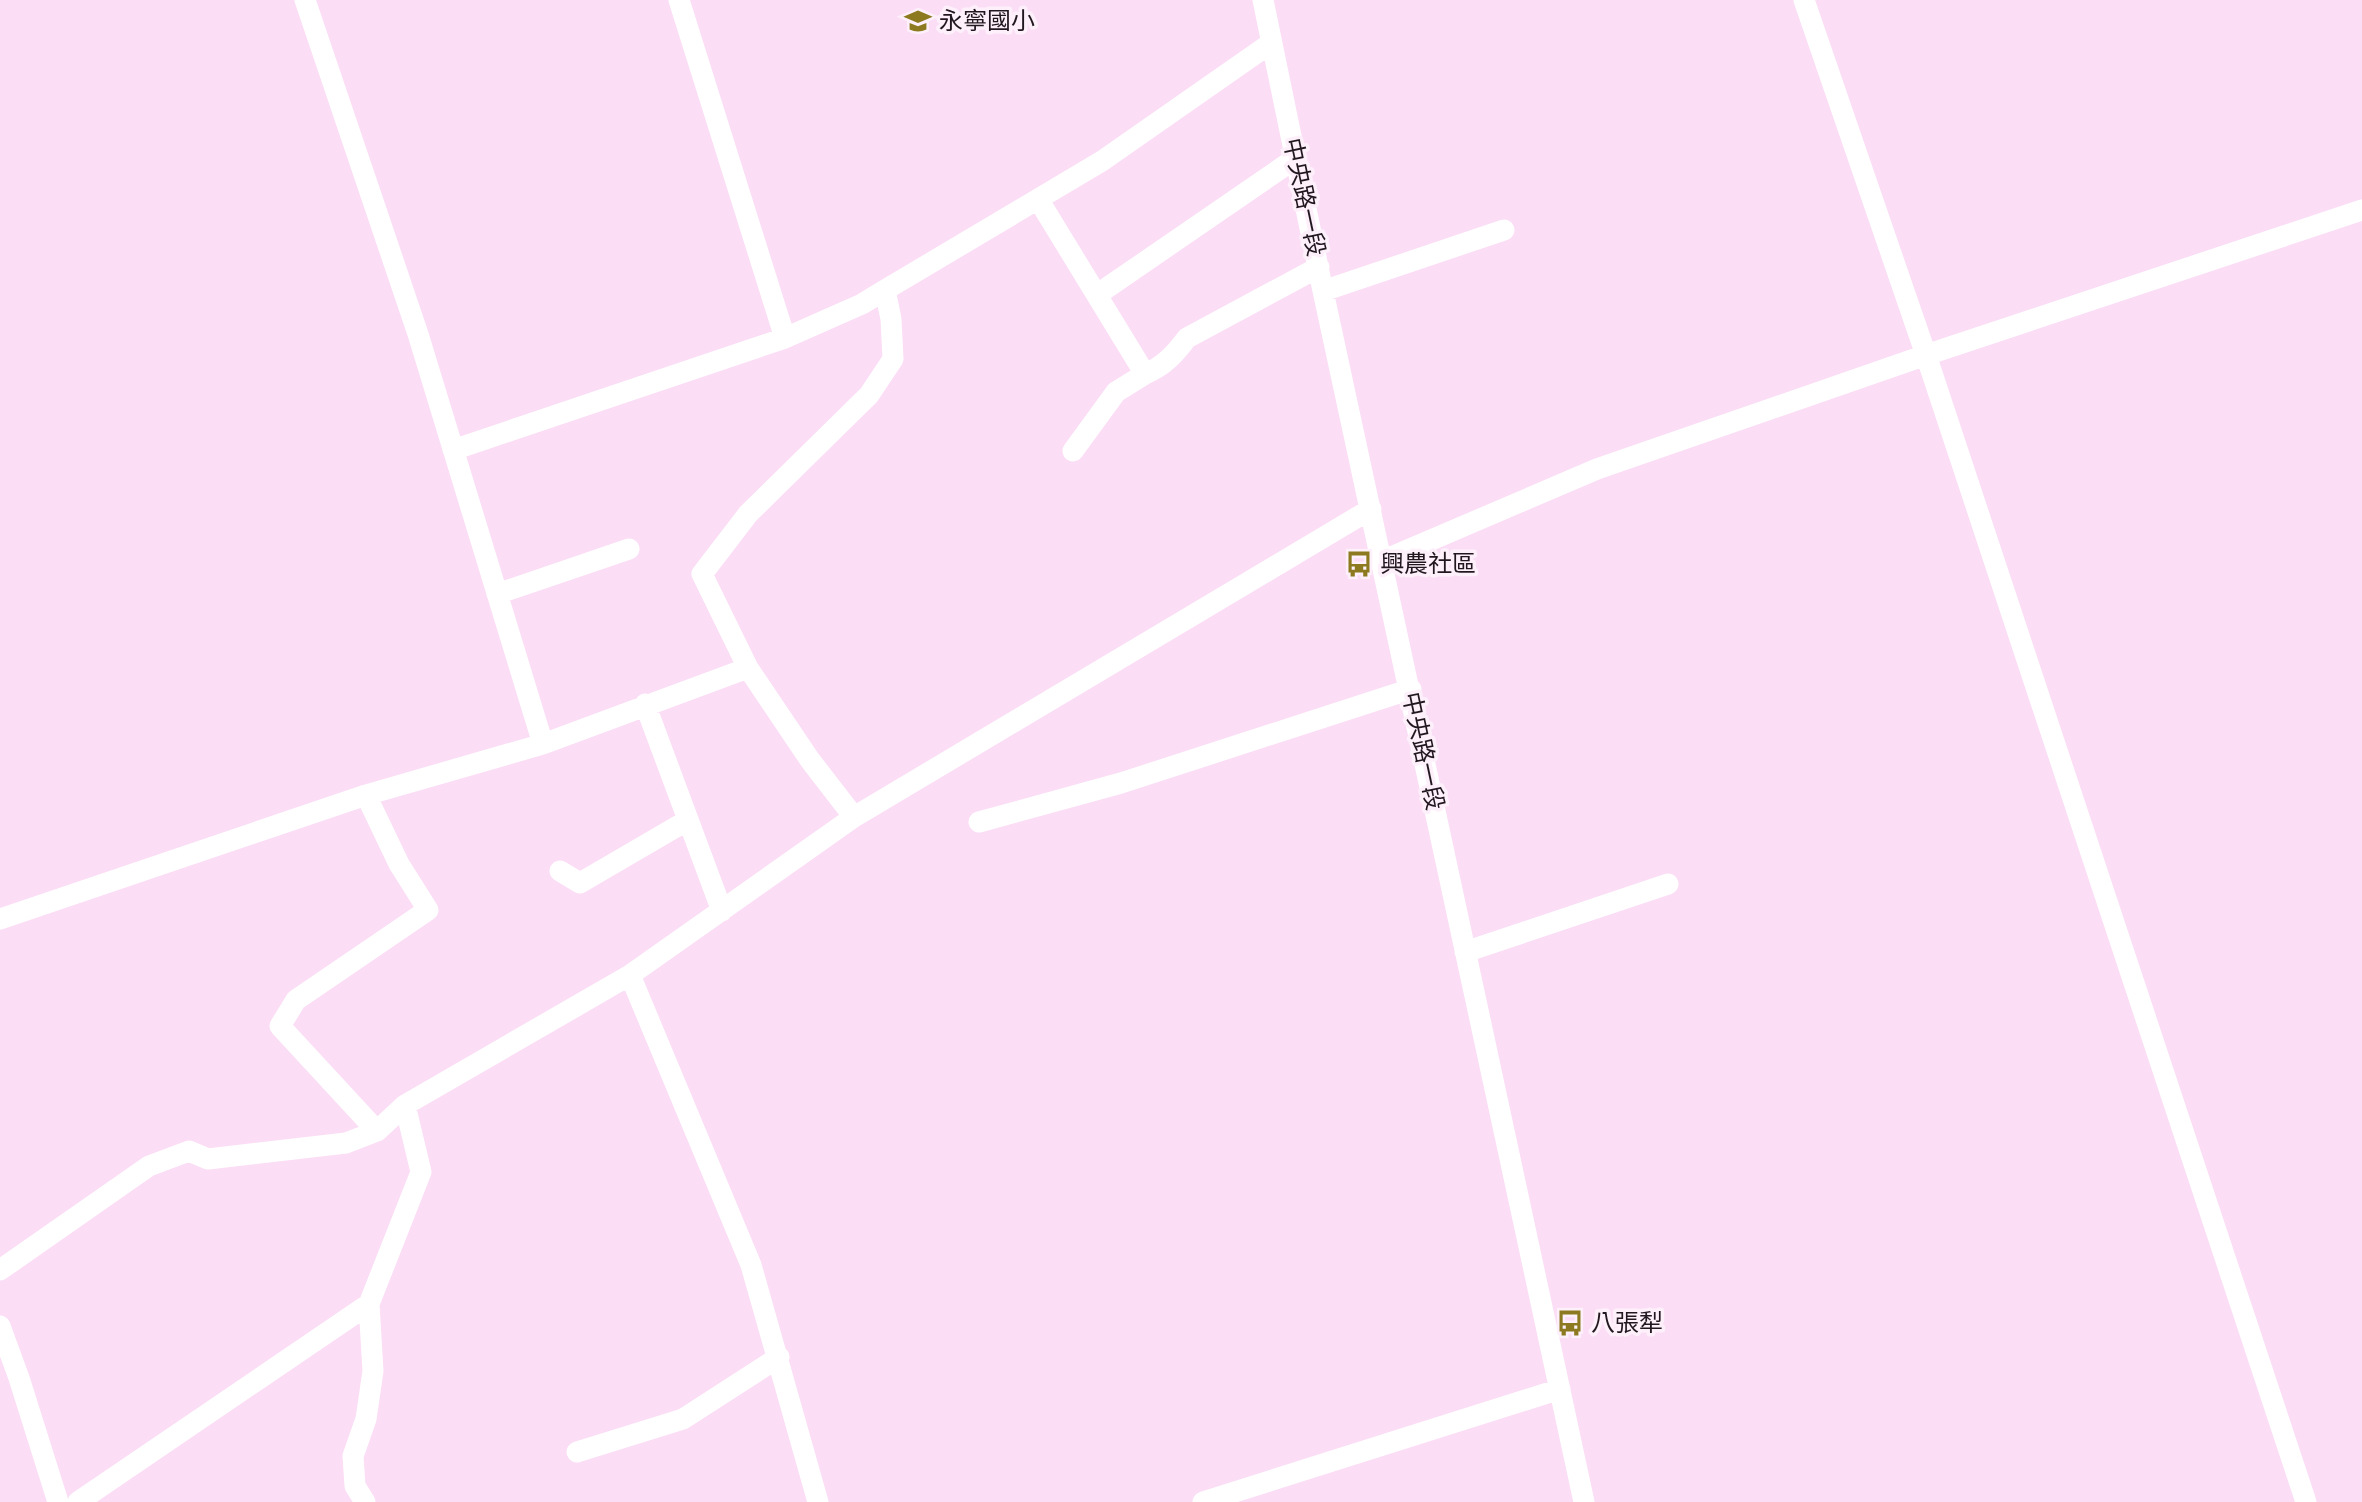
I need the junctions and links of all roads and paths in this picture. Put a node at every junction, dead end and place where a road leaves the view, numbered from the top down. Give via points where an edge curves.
1 (304, 0) edge
2 (679, 0) edge
3 (1263, 0) edge
4 (1804, 0) edge
5 (1272, 43) junction
6 (1296, 158) junction
7 (1038, 199) junction
8 (2362, 210) edge
9 (1504, 230) dead end
10 (1319, 267) junction
11 (885, 290) junction
12 (1323, 291) junction
13 (1098, 294) junction
14 (785, 338) junction
15 (1926, 355) junction
16 (1145, 374) junction
17 (453, 450) junction
18 (1073, 451) dead end
19 (1371, 509) junction
20 (629, 549) dead end
21 (1382, 561) junction
22 (497, 594) junction
23 (748, 668) junction
24 (1410, 689) junction
25 (645, 704) junction
26 (543, 744) junction
27 (366, 796) junction
28 (854, 817) junction
29 (688, 821) junction
30 (979, 822) dead end
31 (560, 871) dead end
32 (1668, 884) dead end
33 (722, 911) junction
34 (0, 919) edge
35 (1465, 952) junction
36 (630, 975) junction
37 (405, 1105) junction
38 (377, 1131) junction
39 (0, 1270) edge
40 (369, 1304) junction
41 (0, 1325) edge
42 (779, 1357) junction
43 (10, 1381) edge
44 (1560, 1389) junction
45 (577, 1452) dead end
46 (58, 1502) edge
47 (78, 1502) edge
48 (365, 1502) edge
49 (818, 1502) edge
50 (1203, 1502) edge
51 (1584, 1502) edge
52 (2306, 1502) edge

1 - 17 street
2 - 14 street
3 - 5 street, 中央路一段
4 - 15 street
5 - 6 street, 中央路一段
5 - 7 street
6 - 10 street, 中央路一段
6 - 13 street
7 - 11 street
7 - 13 street
8 - 15 street
9 - 12 street
10 - 12 street, 中央路一段
10 - 16 street via 1187,338 1160,368
11 - 14 street
11 - 23 street via 892,359 869,395 748,514 702,574
12 - 19 street, 中央路一段
13 - 16 street
14 - 17 street
15 - 21 street via 1597,469
15 - 52 street
16 - 18 street via 1116,392
17 - 22 street
19 - 21 street, 中央路一段
19 - 28 street
20 - 22 street
21 - 24 street, 中央路一段
22 - 26 street
23 - 25 street
23 - 28 street
24 - 30 street via 1121,783
24 - 35 street, 中央路一段
25 - 26 street
25 - 29 street
26 - 27 street
27 - 34 street
27 - 38 street via 428,910 296,1000 280,1026
28 - 33 street
29 - 31 street via 580,883
29 - 33 street
32 - 35 street
33 - 36 street
35 - 44 street, 中央路一段
36 - 37 street
36 - 42 street via 751,1265
37 - 38 street
37 - 40 street via 421,1172
38 - 39 street via 346,1143 208,1159 189,1151 149,1166
40 - 47 street
40 - 48 street via 373,1371 366,1419 353,1456 355,1486
41 - 43 street
42 - 45 street via 682,1419
42 - 49 street
43 - 46 street
44 - 50 street
44 - 51 street, 中央路一段

